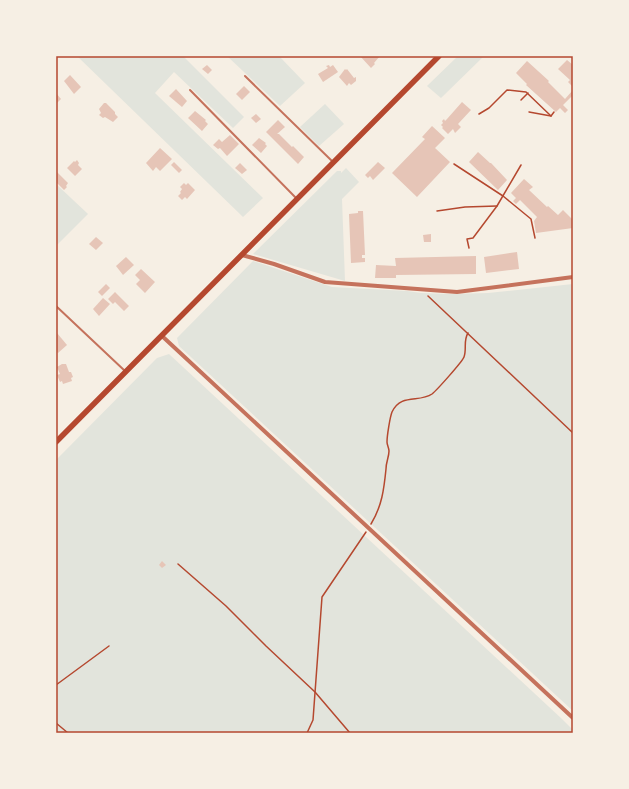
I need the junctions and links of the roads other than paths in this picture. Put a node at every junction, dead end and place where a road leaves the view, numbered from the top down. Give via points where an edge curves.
1 (438, 56) edge
2 (245, 76) dead end
3 (190, 90) dead end
4 (333, 162) junction
5 (297, 199) junction
6 (242, 255) junction
7 (573, 277) edge
8 (56, 306) edge
9 (162, 336) junction
10 (126, 372) junction
11 (56, 442) edge
12 (573, 718) edge

1 - 4 main road
2 - 4 lane
3 - 5 lane
4 - 5 main road
5 - 6 main road
6 - 7 street via 325,282 421,290 464,291
6 - 9 main road
8 - 10 lane
9 - 10 main road
9 - 12 street
10 - 11 main road

